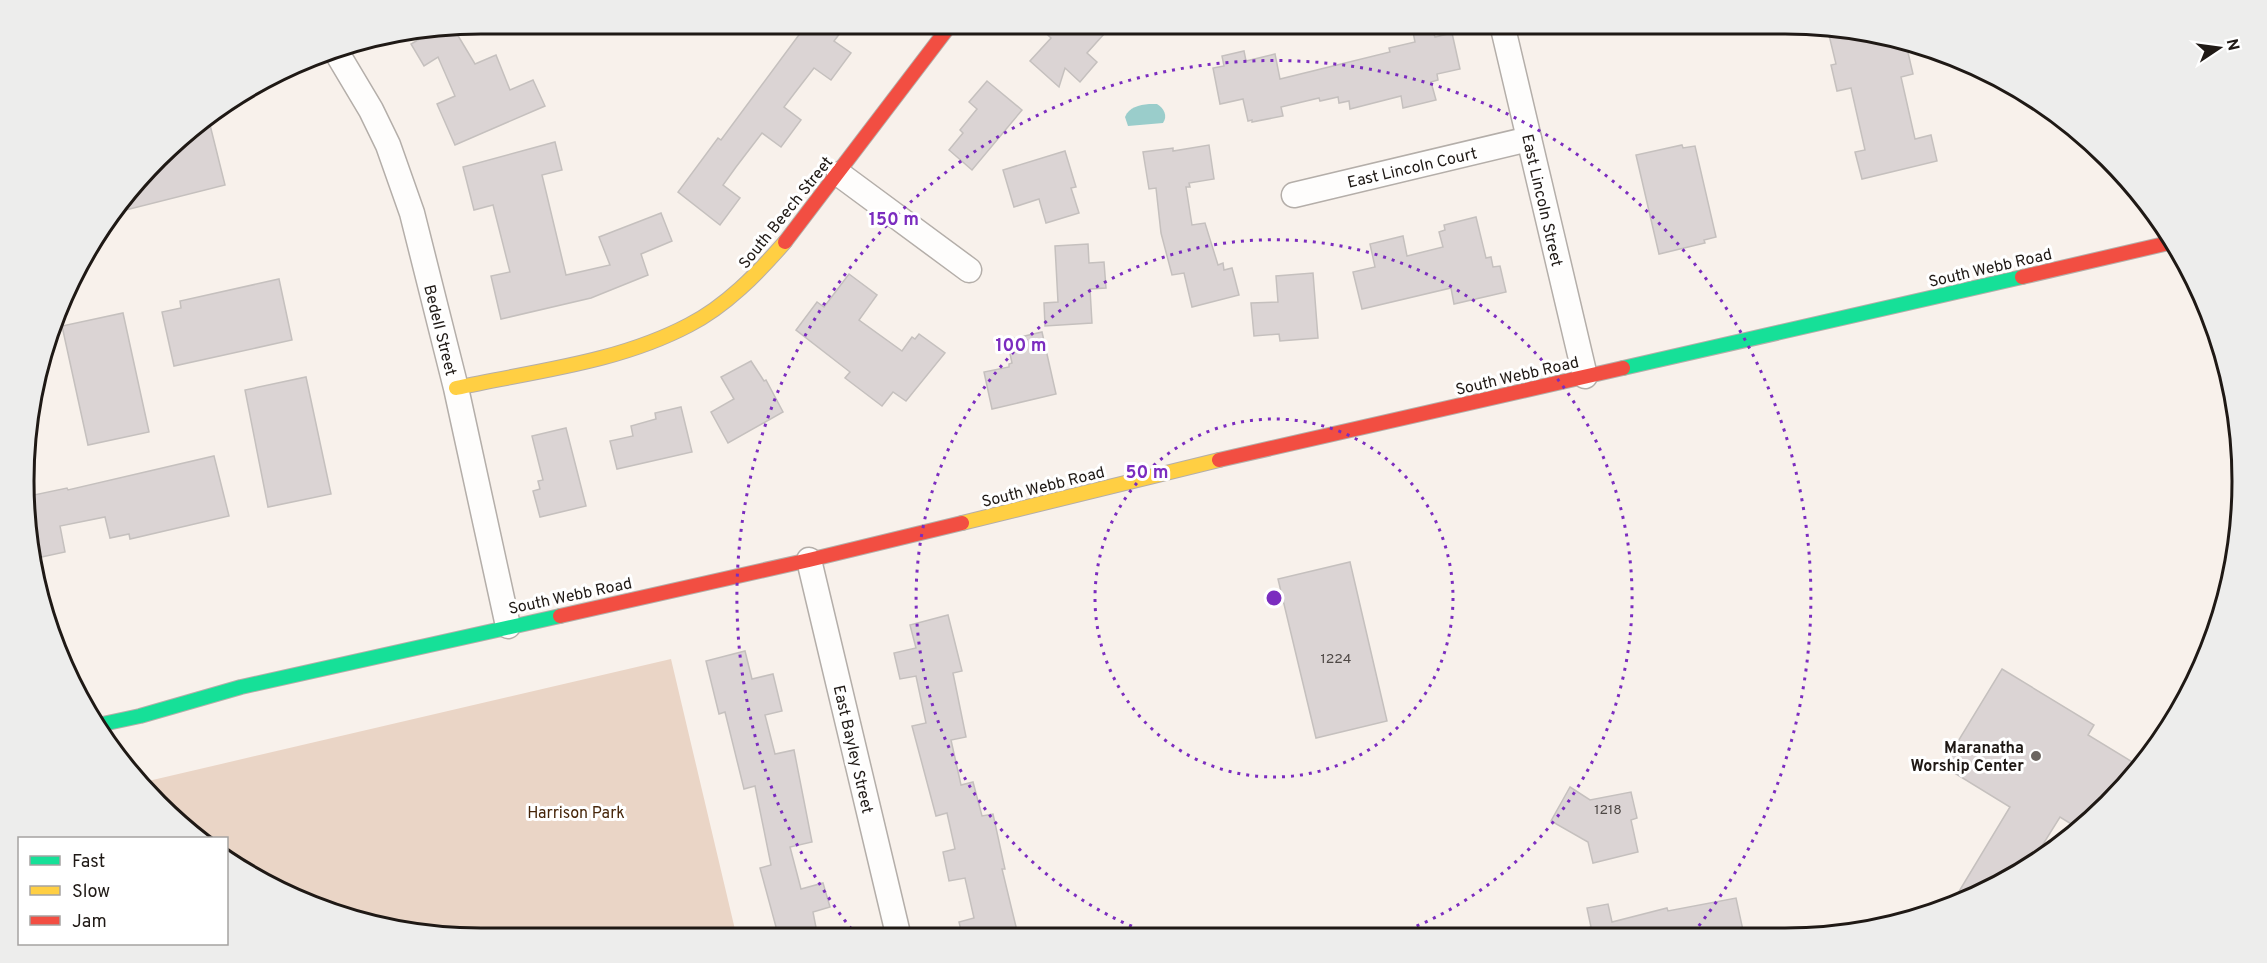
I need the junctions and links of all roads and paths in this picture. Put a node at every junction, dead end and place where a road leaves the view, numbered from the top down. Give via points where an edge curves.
1 (944, 34) edge
2 (1504, 34) edge
3 (340, 58) edge
4 (1529, 139) junction
5 (839, 174) junction
6 (1294, 195) dead end
7 (2164, 244) edge
8 (969, 270) dead end
9 (1585, 376) junction
10 (456, 388) junction
11 (809, 560) junction
12 (508, 626) junction
13 (106, 723) edge
14 (897, 928) edge

1 - 5 main road, South Beech Street
2 - 4 street, East Lincoln Street
3 - 10 street, Bedell Street via 371,110 402,180
4 - 6 street, East Lincoln Court
4 - 9 street, East Lincoln Street
5 - 8 street
5 - 10 main road, South Beech Street via 754,278 685,327 617,353
7 - 9 main road, South Webb Road
9 - 11 main road, South Webb Road
10 - 12 street, Bedell Street
11 - 12 main road, South Webb Road
11 - 14 street, East Bayley Street
12 - 13 main road, South Webb Road via 241,687

